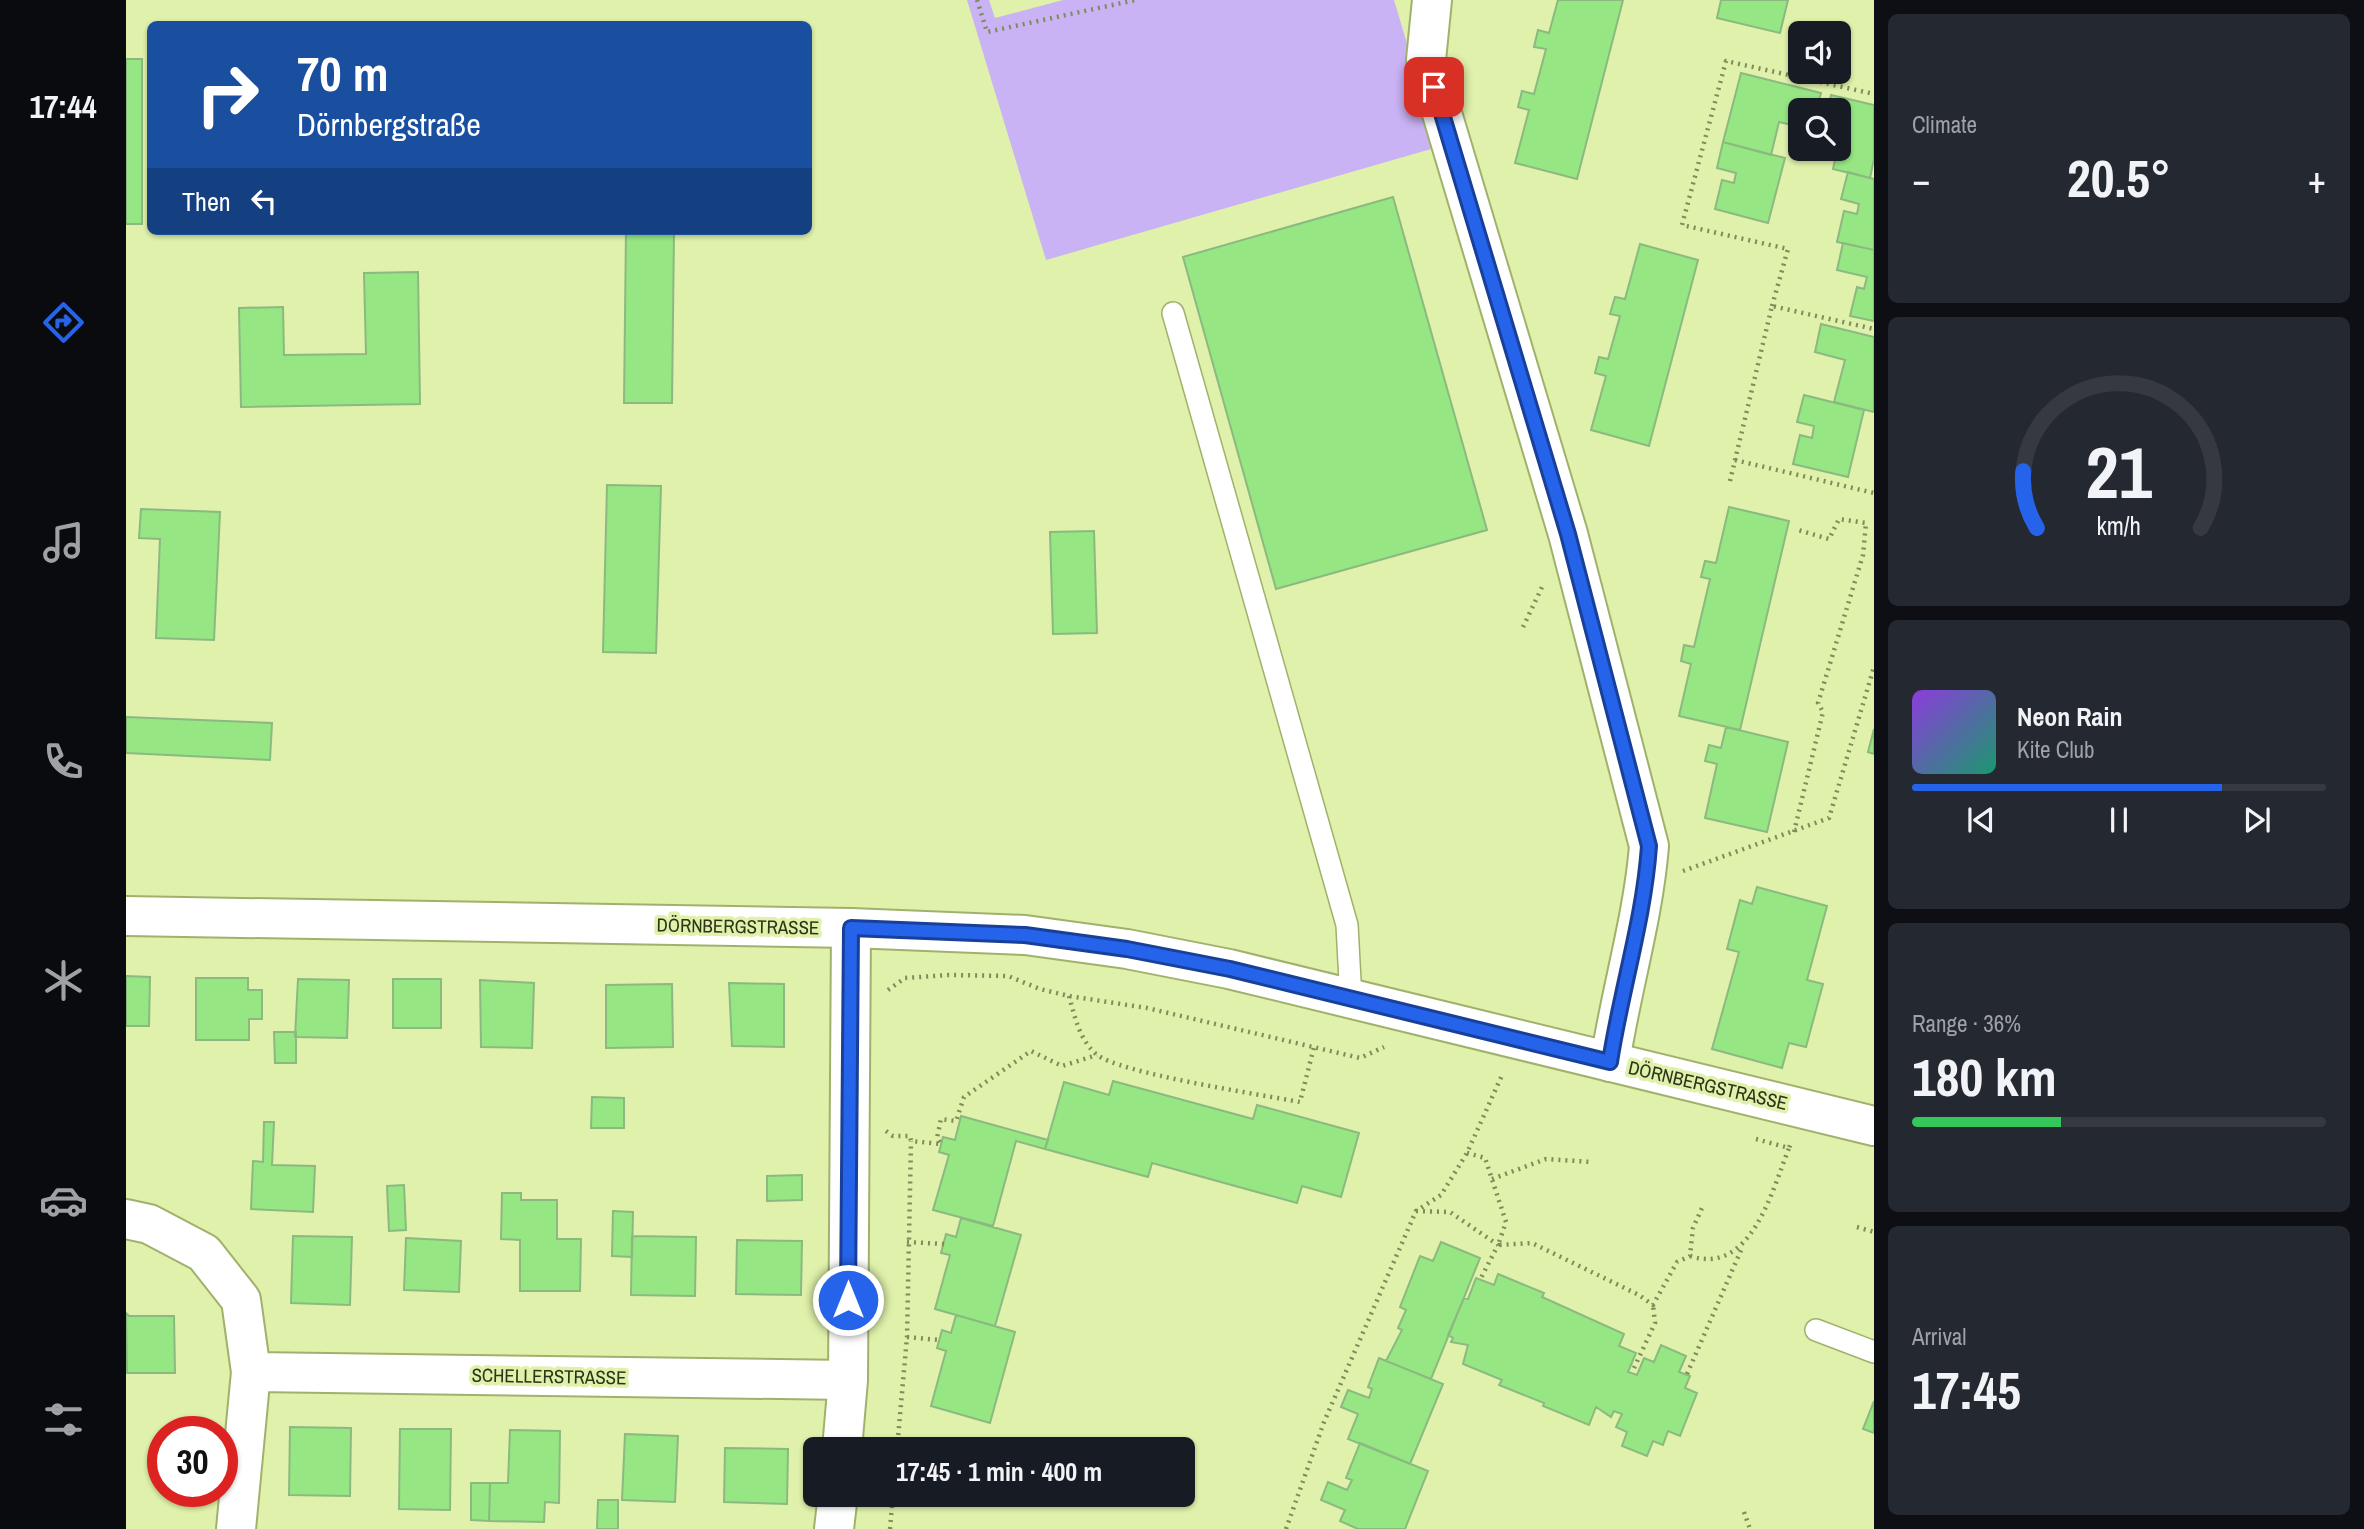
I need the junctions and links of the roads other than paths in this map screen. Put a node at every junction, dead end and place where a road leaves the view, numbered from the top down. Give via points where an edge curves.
1 (1432, 0) edge
2 (1173, 313) dead end
3 (126, 916) edge
4 (851, 928) junction
5 (1351, 1000) junction
6 (1610, 1062) junction
7 (1874, 1126) edge
8 (126, 1219) edge
9 (1816, 1330) dead end
10 (1874, 1352) edge
11 (251, 1372) junction
12 (848, 1380) junction
13 (843, 1437) edge
14 (837, 1507) edge
15 (236, 1529) edge
16 (835, 1529) edge

1 - 6 street via 1426,60 1572,547 1649,846 1646,884
2 - 5 lane via 1347,925
3 - 4 street, DÖRNBERGSTRASSE
4 - 5 street, DÖRNBERGSTRASSE via 1025,935 1127,949
4 - 12 street
5 - 6 street, DÖRNBERGSTRASSE
6 - 7 street, DÖRNBERGSTRASSE
8 - 11 street via 149,1224 204,1253 241,1300
9 - 10 lane
11 - 12 street, SCHELLERSTRASSE
11 - 15 street
12 - 13 street
14 - 16 street

